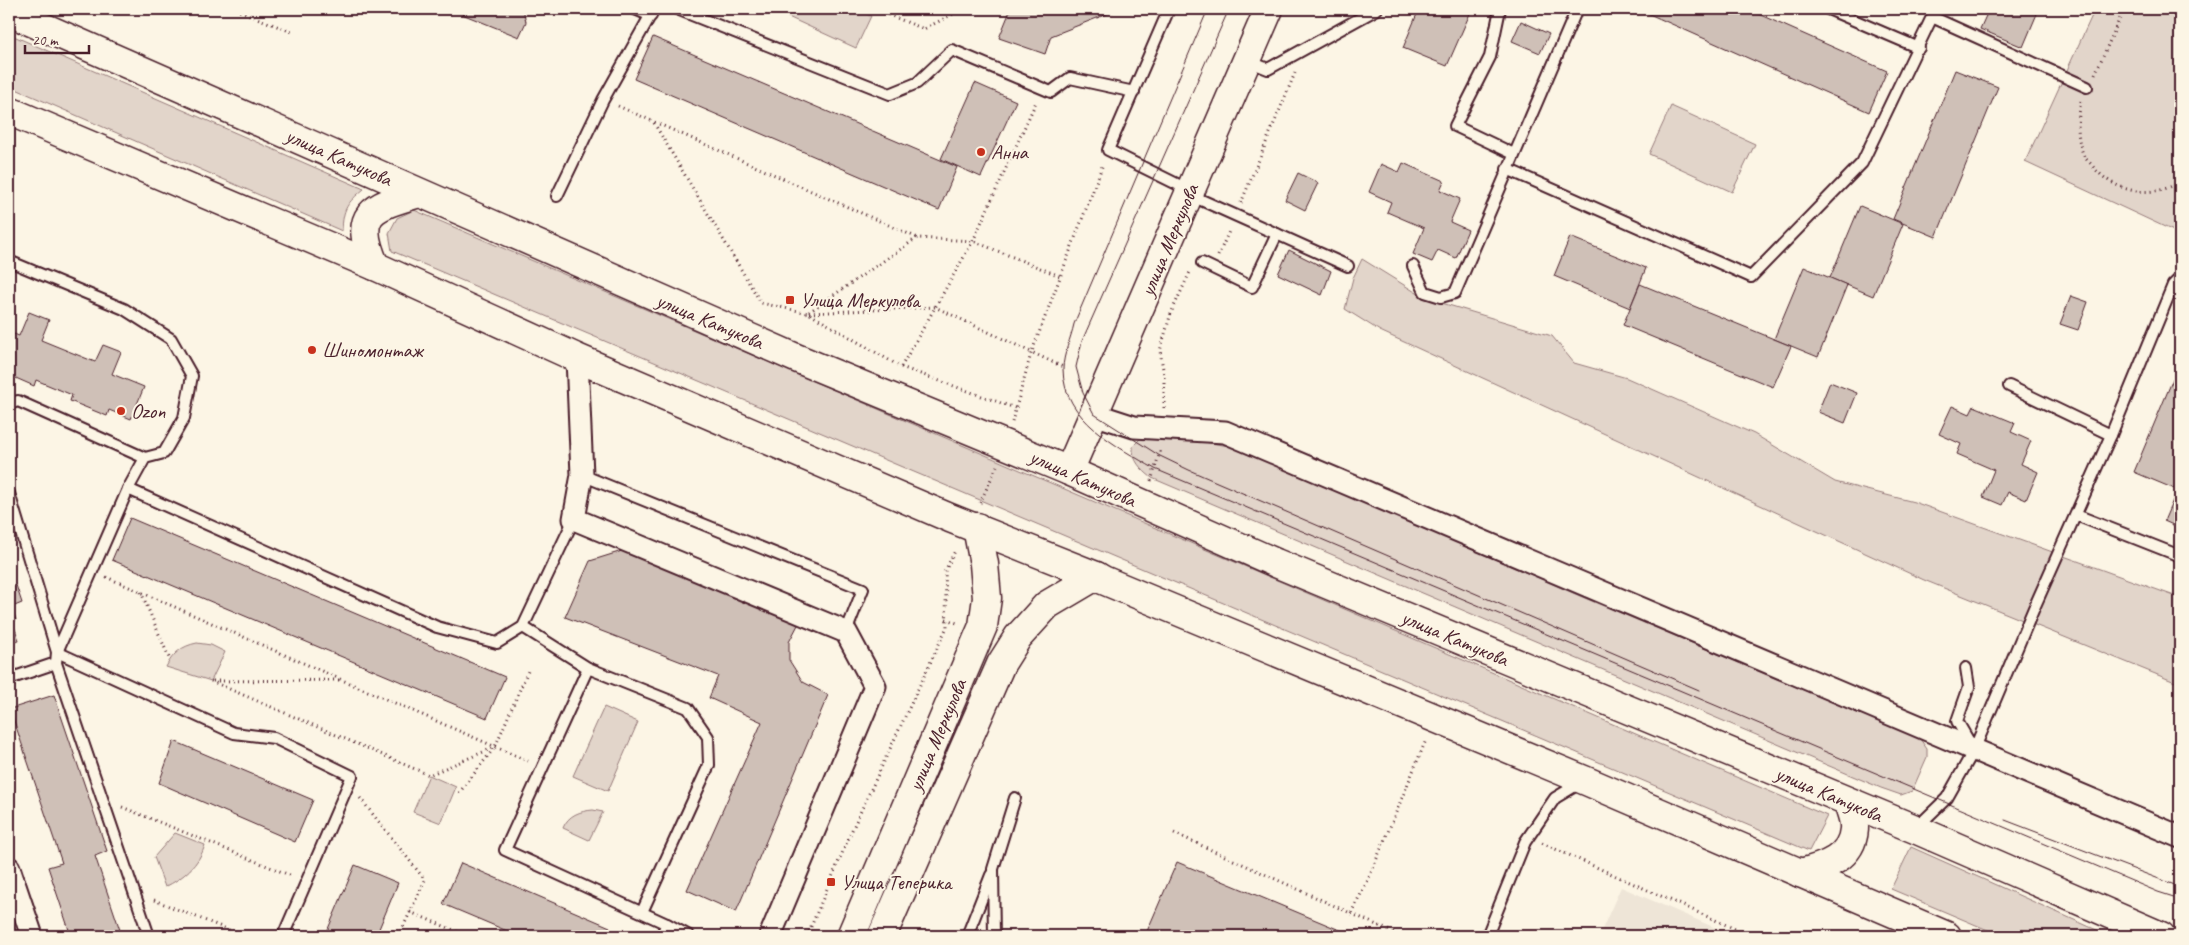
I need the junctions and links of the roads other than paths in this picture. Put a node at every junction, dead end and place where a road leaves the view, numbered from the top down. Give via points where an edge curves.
1 (634, 9) edge
2 (676, 9) edge
3 (1169, 9) edge
4 (1269, 9) edge
5 (1377, 9) edge
6 (1500, 9) edge
7 (1577, 9) edge
8 (1828, 9) edge
9 (9, 12) edge
10 (652, 12) edge
11 (1934, 13) edge
12 (1919, 48) junction
13 (1247, 61) junction
14 (2087, 86) road end
15 (1134, 92) junction
16 (9, 111) edge
17 (1514, 154) junction
18 (1507, 169) junction
19 (419, 193) junction
20 (1189, 193) junction
21 (557, 196) dead end
22 (1277, 234) junction
23 (9, 261) edge
24 (1202, 264) dead end
25 (375, 266) junction
26 (1348, 266) dead end
27 (1413, 266) dead end
28 (2180, 278) edge
29 (577, 358) junction
30 (2009, 386) dead end
31 (9, 404) edge
32 (1094, 414) junction
33 (2111, 435) junction
34 (145, 458) junction
35 (1069, 471) junction
36 (582, 475) junction
37 (128, 489) junction
38 (9, 493) edge
39 (2076, 515) junction
40 (574, 519) junction
41 (973, 526) junction
42 (2180, 556) edge
43 (1096, 576) junction
44 (523, 626) junction
45 (846, 632) junction
46 (57, 657) junction
47 (588, 668) junction
48 (1966, 668) dead end
49 (9, 679) edge
50 (1974, 750) junction
51 (1584, 780) junction
52 (1016, 798) dead end
53 (1848, 802) junction
54 (1915, 829) junction
55 (2180, 837) edge
56 (9, 868) edge
57 (994, 869) junction
58 (1800, 873) junction
59 (642, 912) junction
60 (667, 924) junction
61 (32, 936) edge
62 (149, 936) edge
63 (283, 936) edge
64 (662, 936) edge
65 (689, 936) edge
66 (770, 936) edge
67 (852, 936) edge
68 (882, 936) edge
69 (967, 936) edge
70 (994, 936) edge
71 (1487, 936) edge
72 (1946, 936) edge
73 (2161, 936) edge

1 - 10 lane
2 - 15 lane via 890,94 917,84 952,50 1051,92 1070,78
3 - 15 lane
4 - 13 main road, улица Меркулова
5 - 13 lane via 1268,69
6 - 17 lane via 1490,57 1455,126
7 - 17 lane
8 - 12 lane
9 - 19 main road, улица Катукова
10 - 21 lane via 603,100
11 - 12 lane
11 - 14 lane
12 - 18 lane via 1862,163 1751,277
13 - 20 main road, улица Меркулова
15 - 20 lane via 1108,150
16 - 25 main road
17 - 18 lane
18 - 27 lane via 1455,293 1441,297 1425,292
19 - 25 main road via 373,211 364,227 366,244
19 - 35 main road, улица Катукова via 796,358
20 - 22 lane
20 - 32 main road, улица Меркулова
22 - 24 lane via 1252,287
22 - 26 lane
23 - 34 lane via 124,309 172,339 192,376 184,418 164,453
25 - 29 main road
28 - 33 lane via 2173,285
29 - 36 street
29 - 41 main road
30 - 33 lane
31 - 34 lane via 18,402
32 - 35 main road, улица Меркулова
32 - 50 street via 1134,427 1225,432
33 - 39 lane
34 - 37 lane
35 - 53 main road, улица Катукова via 1276,563
36 - 40 street
36 - 45 lane via 863,589
37 - 44 lane via 437,627 497,643
37 - 46 lane
38 - 46 lane
39 - 42 lane
39 - 50 lane
40 - 44 lane
40 - 45 street
41 - 43 main road
41 - 67 main road, улица Меркулова via 984,564 987,598 983,626
43 - 51 main road
43 - 68 main road, улица Меркулова via 1047,605 1018,637 1000,664
44 - 47 lane
45 - 66 street via 875,686
46 - 49 lane
46 - 62 lane
46 - 63 lane via 234,733 274,738 352,776
47 - 59 lane via 688,708 708,737 709,765
47 - 59 lane via 505,850
48 - 50 lane via 1969,687 1957,721
50 - 54 lane via 1947,798
50 - 55 street
51 - 58 main road
51 - 71 lane via 1555,798 1528,836
52 - 57 lane
53 - 54 main road, улица Катукова
53 - 58 main road via 1854,828 1847,851 1826,866
54 - 73 main road, улица Катукова
56 - 61 street
57 - 69 lane
57 - 70 lane
58 - 72 main road
59 - 60 lane
60 - 64 lane
60 - 65 lane

